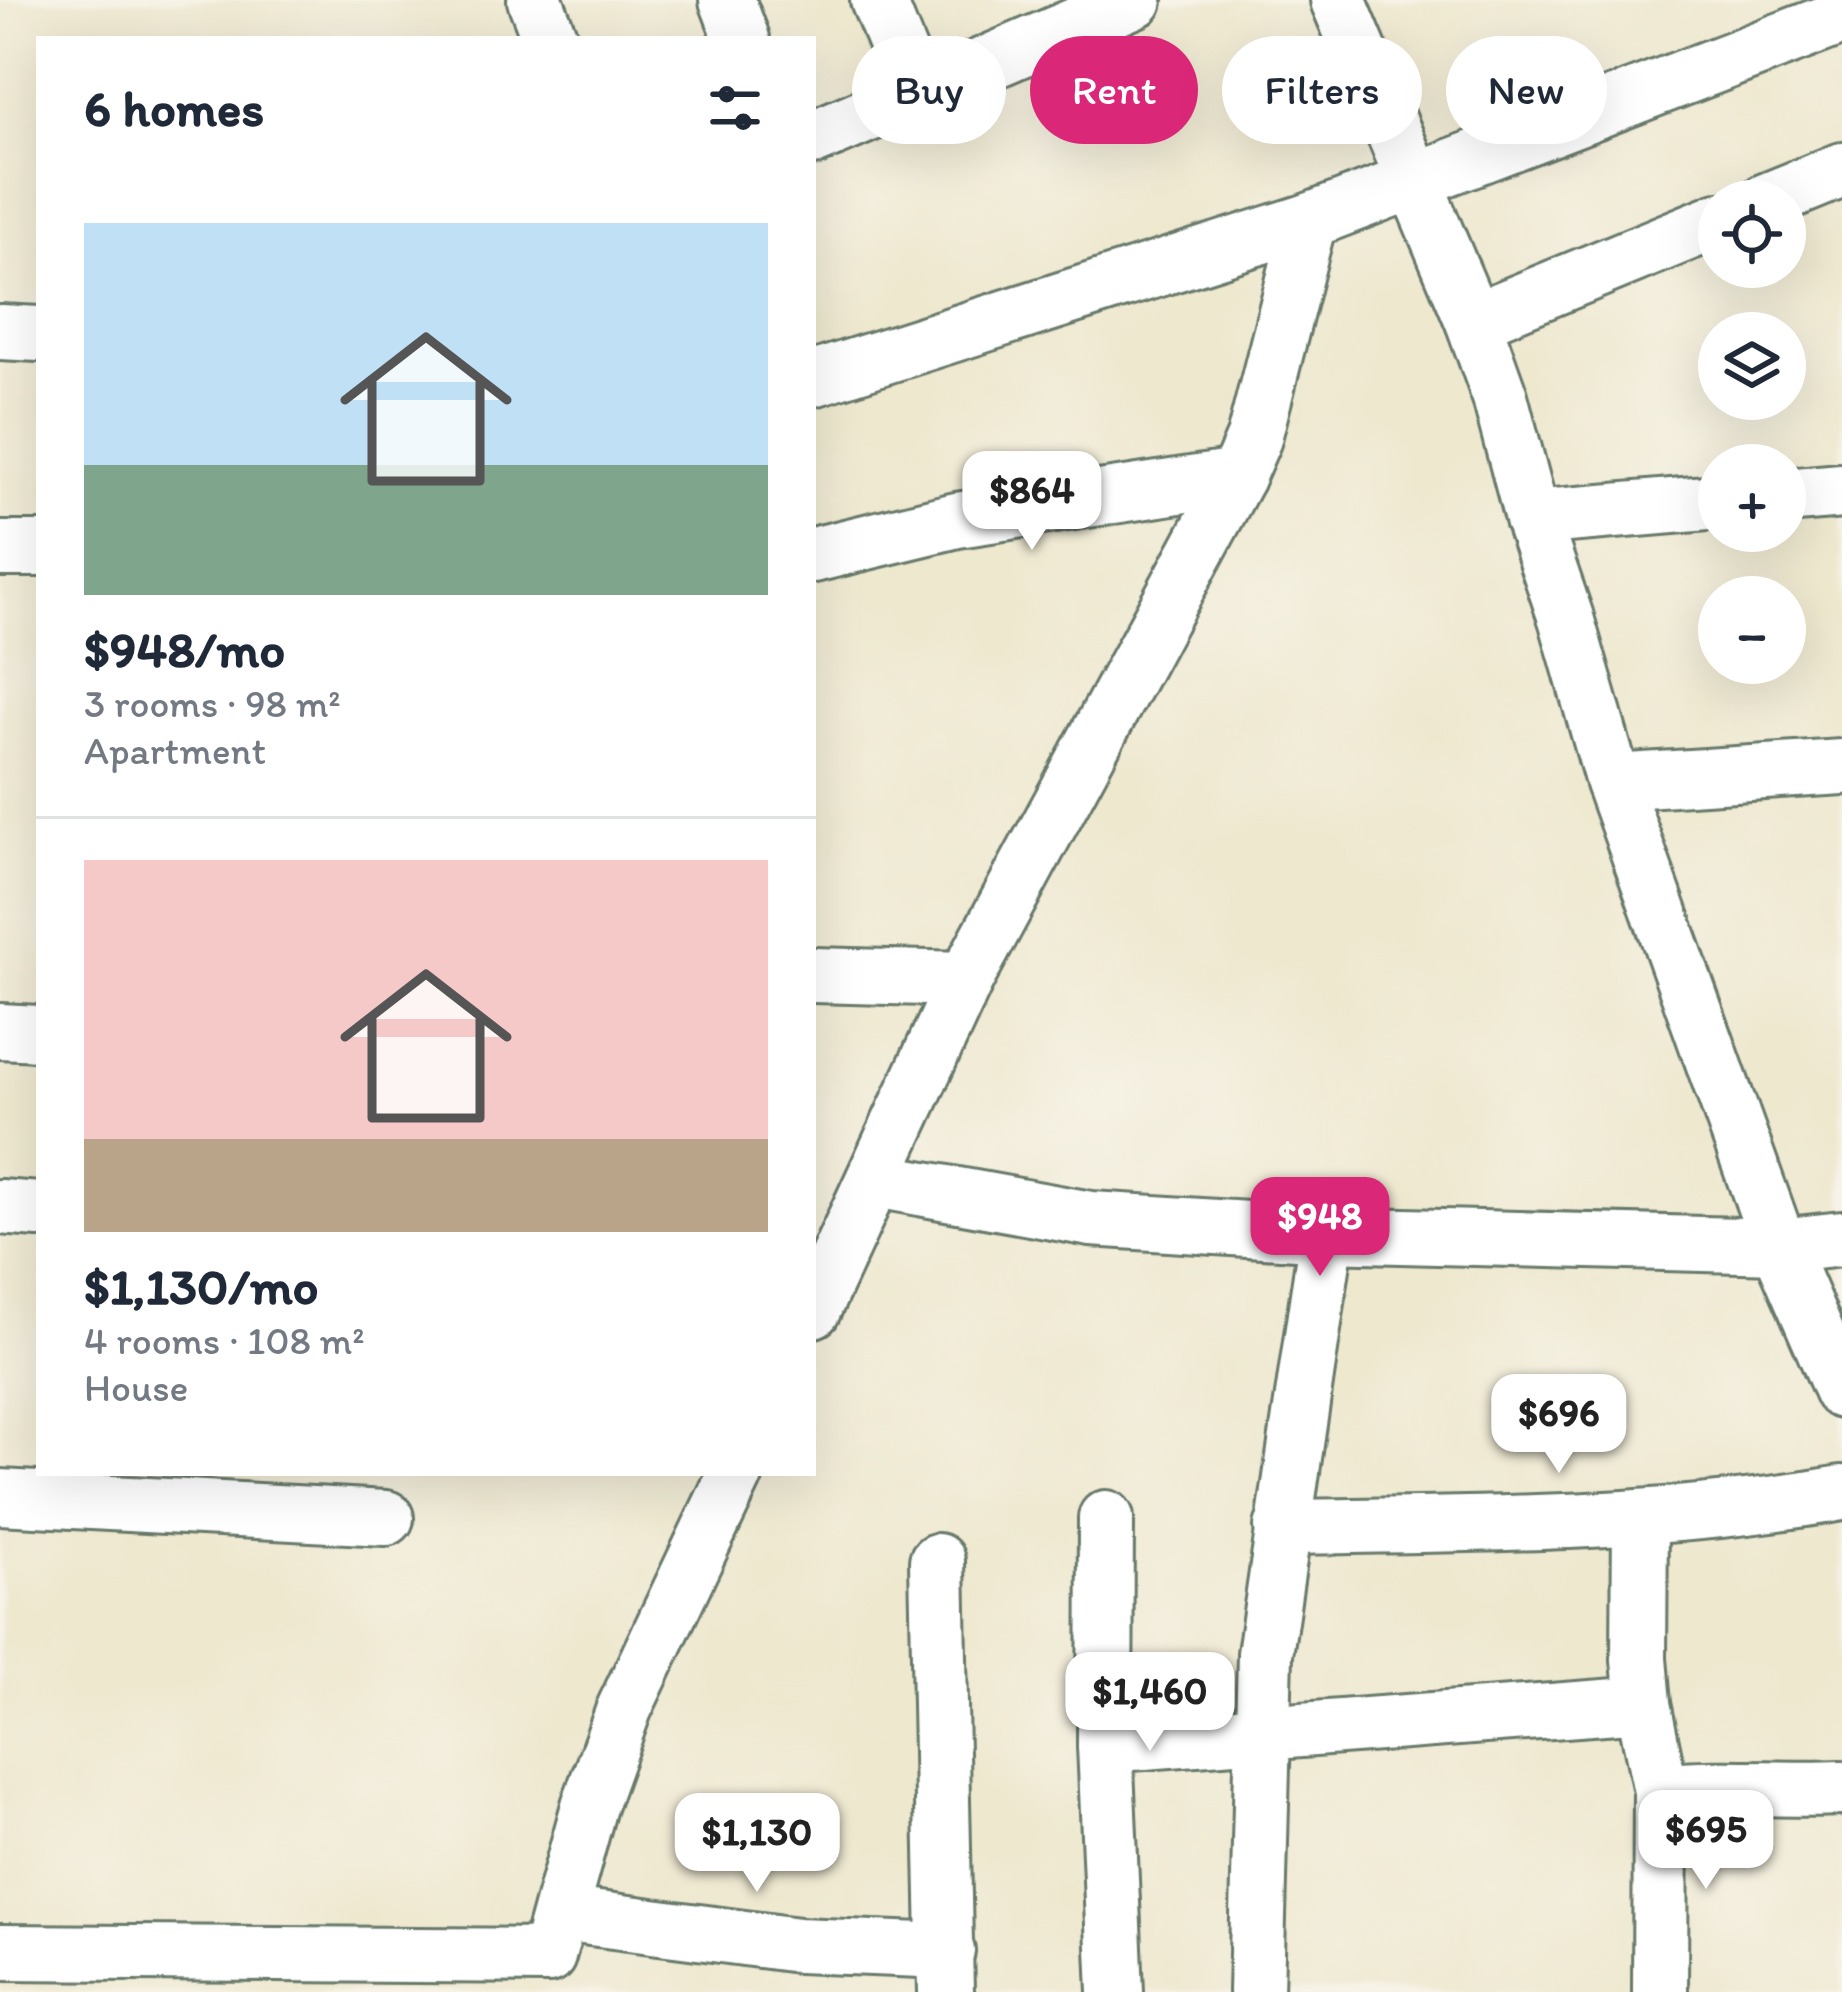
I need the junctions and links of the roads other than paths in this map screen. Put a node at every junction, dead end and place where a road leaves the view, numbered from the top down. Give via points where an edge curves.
1 (535, 0) edge
2 (727, 0) edge
3 (878, 0) edge
4 (1135, 0) edge
5 (1339, 0) edge
6 (1842, 17) edge
7 (549, 36) edge
8 (741, 36) edge
9 (893, 36) edge
10 (1006, 56) edge
11 (852, 122) edge
12 (816, 137) edge
13 (1842, 170) edge
14 (1416, 178) junction
15 (1806, 185) edge
16 (1309, 221) junction
17 (1698, 229) edge
18 (1473, 322) junction
19 (0, 332) edge
20 (36, 334) edge
21 (816, 378) edge
22 (1237, 477) junction
23 (1842, 491) edge
24 (1806, 494) edge
25 (1698, 504) edge
26 (1532, 518) junction
27 (0, 548) edge
28 (36, 548) edge
29 (816, 555) edge
30 (1842, 767) edge
31 (1612, 782) junction
32 (816, 975) edge
33 (966, 979) junction
34 (0, 1031) edge
35 (36, 1033) edge
36 (875, 1180) junction
37 (0, 1207) edge
38 (36, 1210) edge
39 (1328, 1234) junction
40 (1842, 1239) edge
41 (1779, 1246) junction
42 (816, 1300) edge
43 (1842, 1391) edge
44 (735, 1476) edge
45 (1842, 1493) edge
46 (0, 1497) edge
47 (386, 1518) dead end
48 (1106, 1518) dead end
49 (1640, 1519) junction
50 (1282, 1527) junction
51 (937, 1561) dead end
52 (1643, 1704) junction
53 (1261, 1732) junction
54 (1105, 1745) junction
55 (1842, 1787) edge
56 (1661, 1791) junction
57 (0, 1952) edge
58 (550, 1954) edge
59 (946, 1972) edge
60 (1116, 1992) edge
61 (1256, 1992) edge
62 (1660, 1992) edge

1 - 7 street
2 - 8 street
3 - 9 street
4 - 10 street
5 - 14 street
6 - 14 street
11 - 12 street
13 - 15 street
14 - 16 street
14 - 18 street
16 - 21 street
16 - 22 street
17 - 18 street
18 - 26 street
19 - 20 street
22 - 29 street via 957,520
22 - 33 street
23 - 24 street
25 - 26 street
26 - 31 street
27 - 28 street
30 - 31 street
31 - 41 street
32 - 33 street
33 - 36 street
34 - 35 street
36 - 39 street via 1091,1219
36 - 42 street
37 - 38 street
39 - 41 street
39 - 50 street
40 - 41 street
41 - 43 street
44 - 58 street via 624,1709
45 - 49 street
46 - 47 street
48 - 54 street
49 - 50 street
49 - 52 street
50 - 53 street
51 - 59 street
52 - 53 street
52 - 56 street
53 - 54 street
53 - 61 street
54 - 60 street
55 - 56 street
56 - 62 street
57 - 58 street
58 - 59 street via 798,1945

